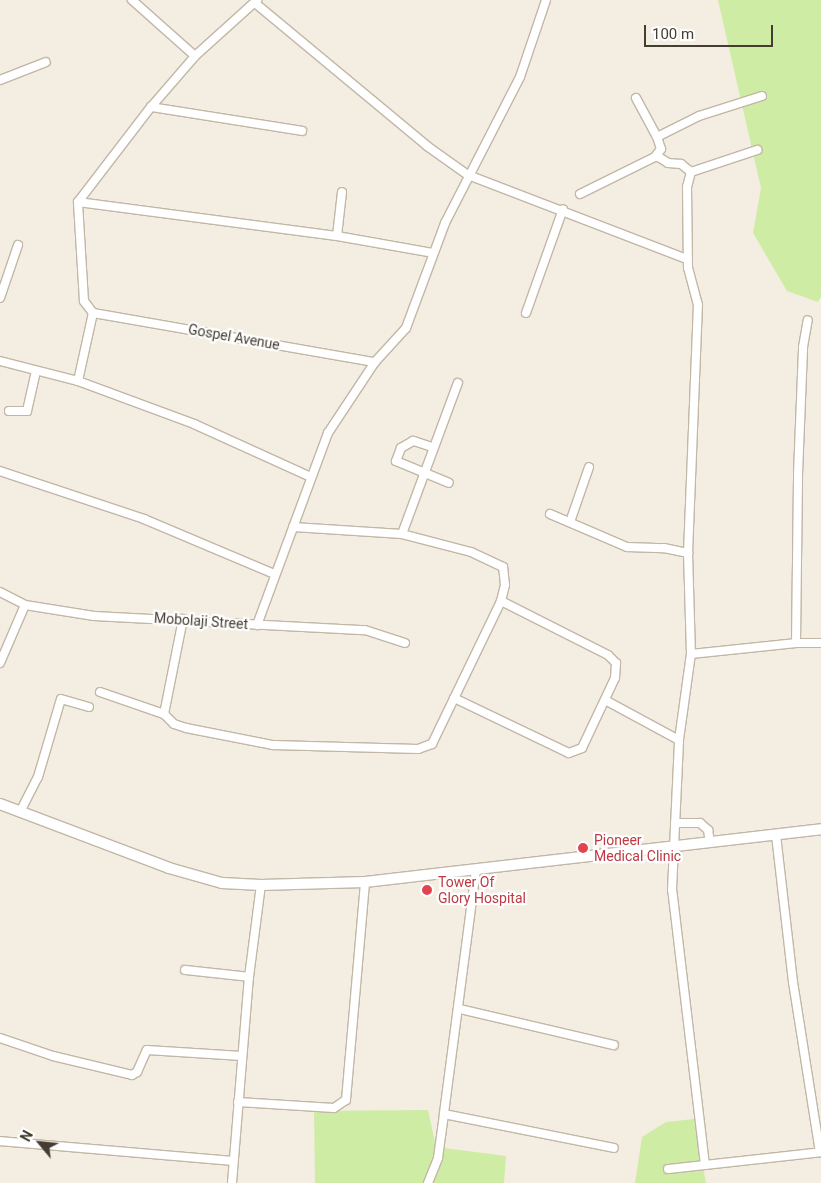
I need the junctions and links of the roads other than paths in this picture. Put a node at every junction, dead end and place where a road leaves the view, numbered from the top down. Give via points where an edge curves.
1 (132, 0) edge
2 (546, 0) edge
3 (256, 2) edge
4 (195, 56) junction
5 (46, 62) dead end
6 (0, 80) edge
7 (762, 96) dead end
8 (636, 98) dead end
9 (151, 107) junction
10 (302, 131) dead end
11 (657, 138) junction
12 (757, 150) dead end
13 (657, 156) junction
14 (691, 172) junction
15 (468, 175) junction
16 (342, 192) dead end
17 (580, 194) dead end
18 (78, 202) junction
19 (563, 209) junction
20 (336, 236) junction
21 (18, 245) dead end
22 (433, 253) junction
23 (687, 259) junction
24 (0, 298) edge
25 (93, 313) junction
26 (526, 313) dead end
27 (808, 320) dead end
28 (0, 361) edge
29 (375, 362) junction
30 (36, 371) junction
31 (78, 381) junction
32 (458, 383) dead end
33 (9, 411) dead end
34 (432, 447) junction
35 (589, 467) dead end
36 (0, 471) edge
37 (423, 473) junction
38 (311, 477) junction
39 (449, 484) dead end
40 (550, 514) dead end
41 (570, 522) junction
42 (293, 526) junction
43 (402, 534) junction
44 (688, 552) junction
45 (274, 574) junction
46 (0, 592) edge
47 (501, 601) junction
48 (24, 605) junction
49 (183, 619) junction
50 (257, 625) junction
51 (405, 643) dead end
52 (796, 643) junction
53 (821, 644) edge
54 (691, 654) junction
55 (0, 664) edge
56 (100, 692) dead end
57 (454, 698) junction
58 (604, 700) junction
59 (89, 707) dead end
60 (164, 714) junction
61 (679, 740) junction
62 (0, 804) edge
63 (20, 812) junction
64 (675, 823) junction
65 (821, 829) edge
66 (776, 835) junction
67 (710, 843) junction
68 (674, 848) junction
69 (476, 870) junction
70 (365, 882) junction
71 (261, 885) junction
72 (185, 970) dead end
73 (249, 977) junction
74 (460, 1010) junction
75 (0, 1038) edge
76 (614, 1045) dead end
77 (242, 1056) junction
78 (238, 1102) junction
79 (444, 1114) junction
80 (0, 1140) edge
81 (614, 1148) dead end
82 (820, 1152) edge
83 (232, 1161) junction
84 (705, 1165) junction
85 (668, 1168) dead end
86 (232, 1183) edge
87 (428, 1183) edge

1 - 4 street
2 - 15 street via 520,77
3 - 4 street
3 - 15 street via 426,146
4 - 9 street
5 - 6 street
7 - 11 street via 699,116
8 - 11 street
9 - 10 street
9 - 18 street
11 - 13 street via 661,149
12 - 14 street
13 - 14 street via 668,163 681,164
13 - 17 street
14 - 23 street via 687,187
15 - 19 street
15 - 22 street
16 - 20 street
18 - 20 street
18 - 25 street via 84,301
19 - 23 street
19 - 26 street
20 - 22 street
21 - 24 street
22 - 29 street via 406,328
23 - 44 street via 698,305
25 - 29 street, Gospel Avenue
25 - 31 street
27 - 52 street via 803,347 798,474
28 - 30 street
29 - 38 street via 328,433
30 - 31 street
30 - 33 street via 28,411
31 - 38 street via 234,440
32 - 34 street
34 - 37 street
34 - 37 street via 413,441 401,448 396,461
35 - 41 street
36 - 45 street via 144,519
37 - 39 street
37 - 43 street
38 - 42 street
40 - 41 street
41 - 44 street via 627,547
42 - 43 street
42 - 45 street
43 - 47 street via 501,564 506,573
44 - 54 street
45 - 50 street
46 - 48 street, Mobolaji Street
47 - 57 street
47 - 58 street via 613,658 618,668
48 - 49 street, Mobolaji Street via 94,616
48 - 55 street
49 - 50 street, Mobolaji Street
49 - 60 street
50 - 51 street, Mobolaji Street via 365,630
52 - 53 street
52 - 54 street
54 - 61 street
56 - 60 street
57 - 58 street via 573,753 582,748
57 - 60 street via 432,744 418,749 273,745 186,728 174,724
58 - 61 street
59 - 63 street via 61,698 38,777
61 - 64 street
62 - 63 street
63 - 71 street via 198,877 222,883
64 - 67 street via 700,823 708,830
64 - 68 street
65 - 66 street
66 - 67 street
66 - 82 street via 793,982
67 - 68 street
68 - 69 street
68 - 84 street via 672,890
69 - 70 street
69 - 74 street via 464,948
70 - 71 street
70 - 78 street via 346,1100 334,1108
71 - 73 street
72 - 73 street
73 - 77 street
74 - 76 street
74 - 79 street
75 - 77 street via 53,1056 132,1075 137,1072 148,1050
77 - 78 street
78 - 83 street
79 - 81 street
79 - 87 street via 438,1158
80 - 83 street
82 - 84 street
83 - 86 street
84 - 85 street

